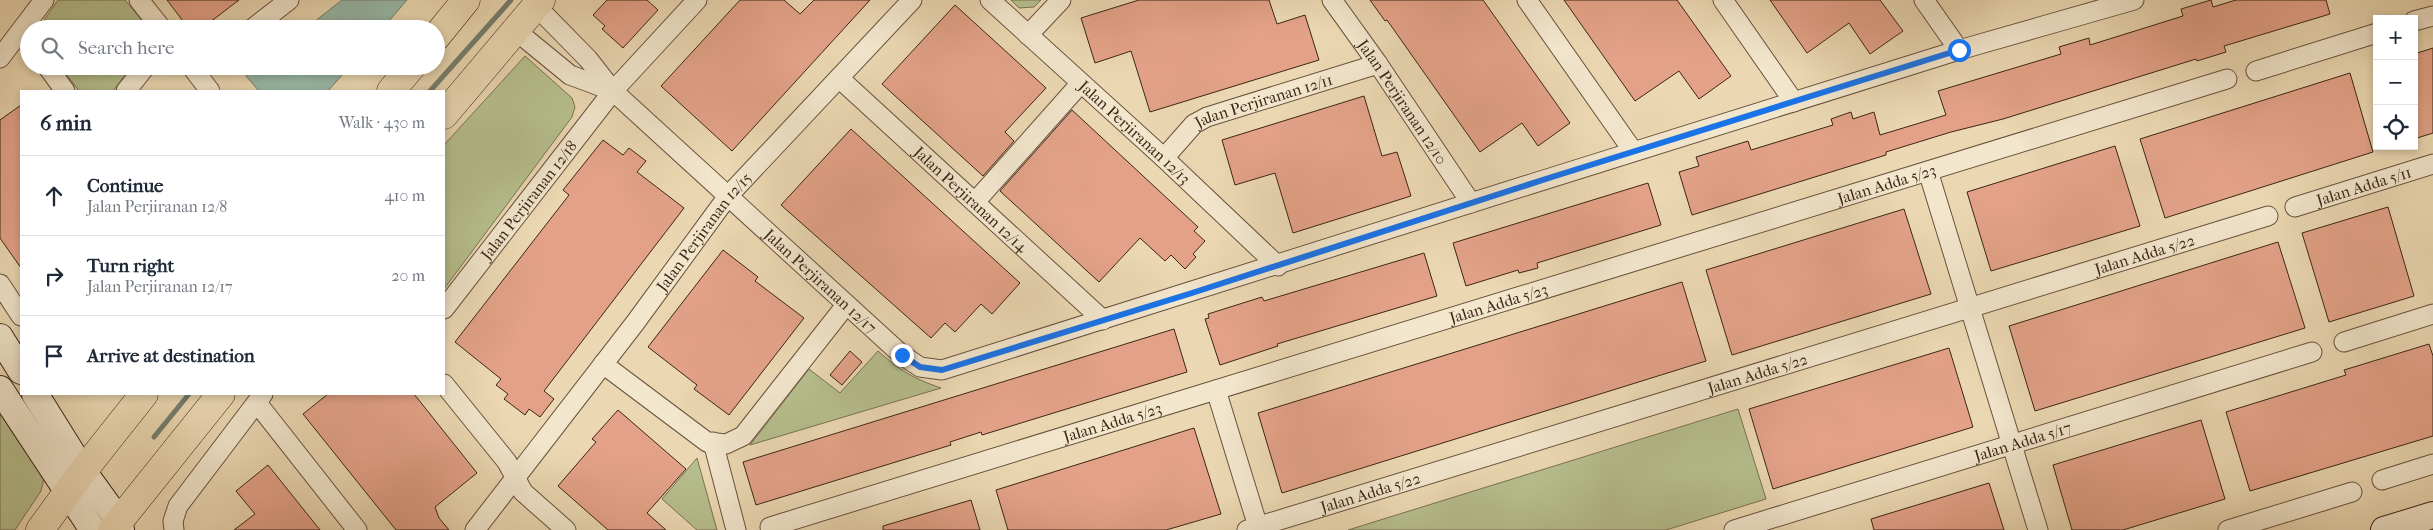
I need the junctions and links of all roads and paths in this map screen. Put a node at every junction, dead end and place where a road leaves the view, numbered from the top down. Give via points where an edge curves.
1 (44, 0) edge
2 (139, 0) edge
3 (288, 0) edge
4 (466, 0) edge
5 (698, 0) edge
6 (912, 0) edge
7 (990, 0) edge
8 (1061, 0) edge
9 (1332, 0) edge
10 (1527, 0) edge
11 (1723, 0) edge
12 (1924, 0) edge
13 (2122, 2) edge
14 (538, 3) edge
15 (2433, 16) edge
16 (33, 20) edge
17 (155, 20) edge
18 (263, 20) edge
19 (2418, 20) edge
20 (445, 25) edge
21 (515, 30) junction
22 (2373, 34) edge
23 (1028, 35) junction
24 (20, 40) edge
25 (1959, 50) junction
26 (0, 58) edge
27 (1378, 64) junction
28 (2256, 71) dead end
29 (53, 75) edge
30 (139, 75) edge
31 (201, 75) edge
32 (404, 75) edge
33 (839, 78) junction
34 (2227, 79) dead end
35 (1080, 84) junction
36 (64, 90) edge
37 (127, 90) edge
38 (209, 90) edge
39 (392, 90) edge
40 (613, 91) junction
41 (1794, 102) junction
42 (445, 114) edge
43 (1633, 152) junction
44 (1164, 158) junction
45 (2433, 164) edge
46 (1928, 171) junction
47 (728, 196) junction
48 (974, 202) junction
49 (1471, 203) junction
50 (2295, 207) dead end
51 (2268, 216) dead end
52 (1278, 266) junction
53 (0, 284) edge
54 (846, 305) junction
55 (445, 308) edge
56 (1970, 308) junction
57 (20, 314) edge
58 (2433, 314) edge
59 (1104, 320) junction
60 (0, 337) edge
61 (2344, 342) dead end
62 (2312, 352) dead end
63 (603, 364) junction
64 (20, 369) edge
65 (445, 385) edge
66 (0, 389) edge
67 (1216, 390) junction
68 (36, 395) edge
69 (143, 395) edge
70 (220, 395) edge
71 (260, 398) edge
72 (713, 442) junction
73 (2012, 445) junction
74 (2433, 464) edge
75 (83, 471) junction
76 (516, 480) junction
77 (2382, 480) dead end
78 (67, 492) junction
79 (2352, 492) dead end
80 (2433, 514) edge
81 (174, 526) edge
82 (118, 527) edge
83 (770, 527) dead end
84 (1255, 529) edge
85 (40, 530) edge
86 (94, 530) edge
87 (357, 530) edge
88 (476, 530) edge
89 (566, 530) edge
90 (736, 530) edge
91 (1734, 530) edge
92 (2038, 530) edge
93 (2228, 530) edge
94 (2384, 530) edge

1 - 16 street
2 - 17 street
3 - 18 street
4 - 20 main road
5 - 40 street, Jalan Perjiranan 12/18
6 - 33 street, Jalan Perjiranan 12/15
7 - 23 street, Jalan Perjiranan 12/13
8 - 23 street
9 - 27 street, Jalan Perjiranan 12/10
10 - 43 street
11 - 41 street
12 - 25 street
13 - 25 street
14 - 21 main road
14 - 40 street
15 - 19 street
21 - 40 street via 570,75
21 - 42 main road
22 - 28 street
23 - 35 street, Jalan Perjiranan 12/13
24 - 26 street
25 - 41 street
27 - 44 street, Jalan Perjiranan 12/11 via 1207,117 1194,124
27 - 49 street, Jalan Perjiranan 12/10
29 - 36 street
30 - 37 street
31 - 38 street
32 - 39 main road
33 - 47 street, Jalan Perjiranan 12/15
33 - 48 street, Jalan Perjiranan 12/14
34 - 46 street, Jalan Adda 5/23
35 - 44 street, Jalan Perjiranan 12/13
35 - 48 street
40 - 47 street, Jalan Perjiranan 12/17
40 - 55 street, Jalan Perjiranan 12/18
41 - 43 street
43 - 49 street
44 - 52 street, Jalan Perjiranan 12/13
45 - 50 street, Jalan Adda 5/11
46 - 56 street
46 - 67 street, Jalan Adda 5/23
47 - 54 street, Jalan Perjiranan 12/17
47 - 63 street, Jalan Perjiranan 12/15
48 - 59 street, Jalan Perjiranan 12/14
49 - 52 street
51 - 56 street, Jalan Adda 5/22
52 - 59 street
53 - 57 street
54 - 59 street, Jalan Perjiranan 12/17 via 902,355 920,367 942,370
54 - 72 street via 743,436 726,444
56 - 73 street
56 - 84 street, Jalan Adda 5/22
58 - 61 street
60 - 64 main road
62 - 73 street, Jalan Adda 5/17
63 - 72 street via 708,442
63 - 76 street, Jalan Perjiranan 12/15
65 - 76 street via 507,462
66 - 78 main road
67 - 83 street, Jalan Adda 5/23
67 - 84 street
68 - 75 main road
69 - 75 main road
70 - 82 main road
71 - 81 street via 178,506
71 - 87 street
72 - 90 street
73 - 91 street, Jalan Adda 5/17
73 - 92 street
74 - 77 street
75 - 78 main road
75 - 82 main road
76 - 88 street, Jalan Perjiranan 12/15
76 - 89 street via 523,492
78 - 85 main road
78 - 86 main road
79 - 93 street
80 - 94 main road

